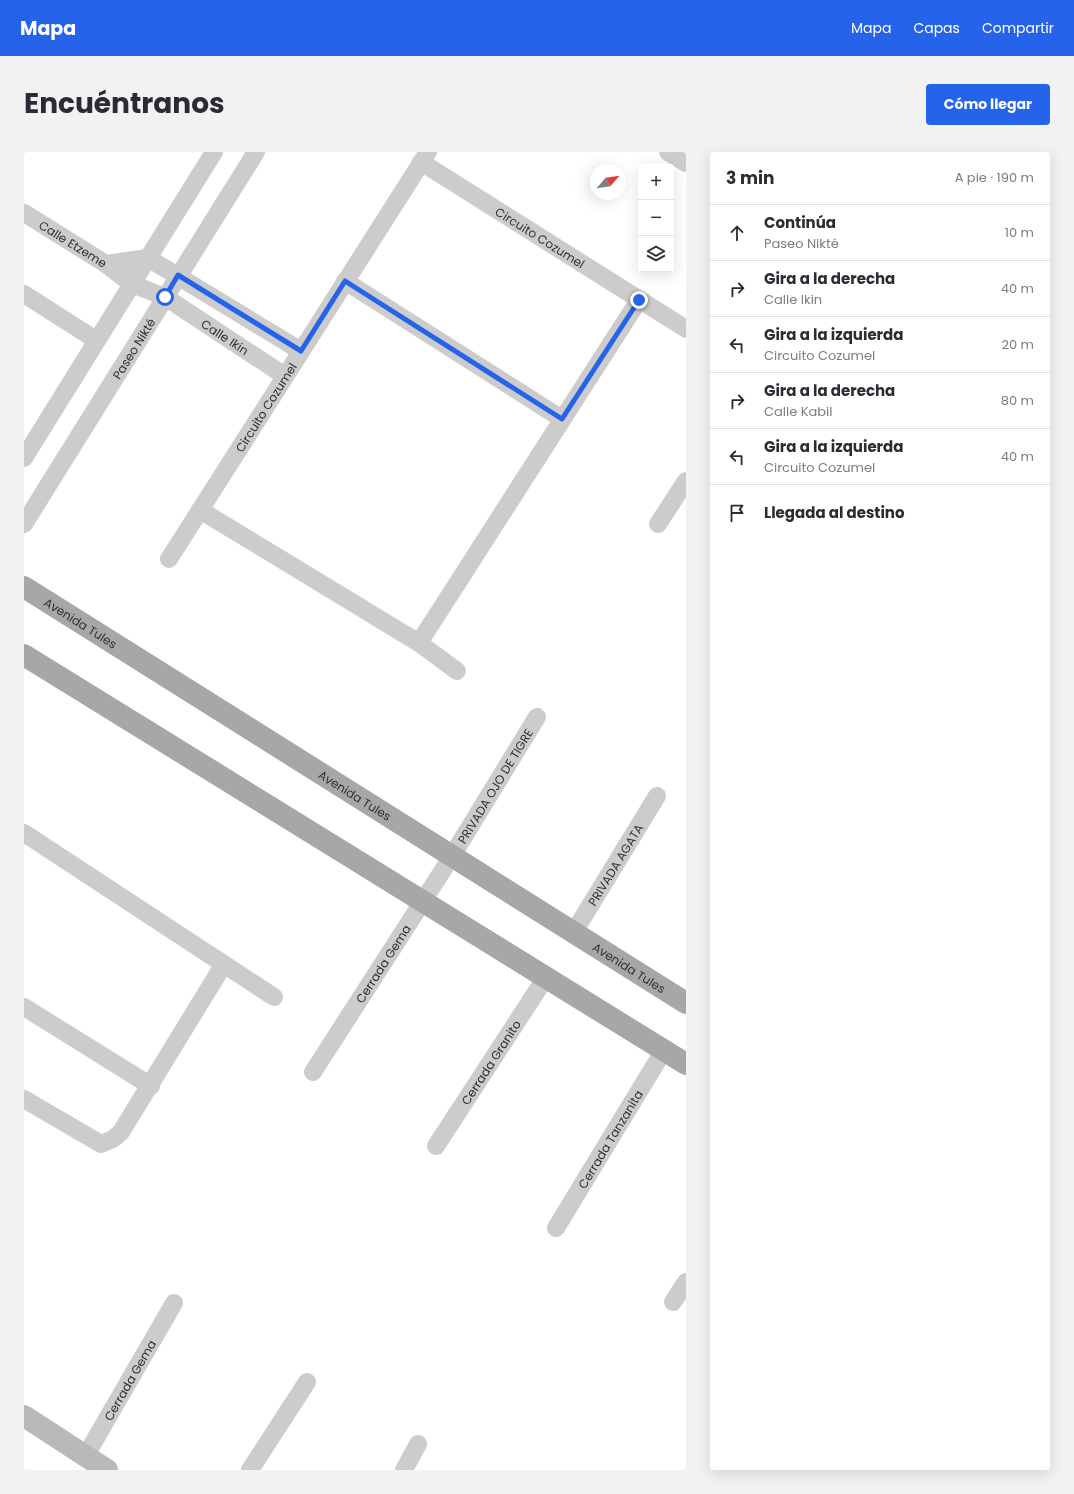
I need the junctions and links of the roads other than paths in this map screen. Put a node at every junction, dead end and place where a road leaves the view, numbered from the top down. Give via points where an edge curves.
1 (214, 152) edge
2 (256, 152) edge
3 (668, 152) edge
4 (424, 157) edge
5 (686, 163) edge
6 (24, 213) edge
7 (148, 258) junction
8 (106, 264) junction
9 (178, 275) junction
10 (345, 281) junction
11 (132, 284) junction
12 (24, 294) edge
13 (165, 297) junction
14 (639, 300) junction
15 (686, 329) edge
16 (96, 340) junction
17 (301, 351) junction
18 (285, 376) junction
19 (562, 419) junction
20 (24, 458) edge
21 (686, 481) edge
22 (200, 510) junction
23 (24, 524) edge
24 (658, 524) dead end
25 (169, 559) dead end
26 (24, 587) edge
27 (419, 643) junction
28 (24, 655) edge
29 (457, 671) dead end
30 (537, 717) dead end
31 (657, 796) dead end
32 (24, 833) edge
33 (452, 856) junction
34 (423, 900) junction
35 (574, 932) junction
36 (224, 964) junction
37 (546, 977) junction
38 (274, 997) dead end
39 (686, 1003) edge
40 (24, 1008) edge
41 (664, 1050) junction
42 (686, 1064) edge
43 (313, 1072) dead end
44 (151, 1086) junction
45 (24, 1100) edge
46 (436, 1146) dead end
47 (556, 1228) dead end
48 (686, 1282) edge
49 (673, 1302) dead end
50 (174, 1303) dead end
51 (307, 1382) dead end
52 (24, 1416) edge
53 (418, 1444) dead end
54 (85, 1457) junction
55 (107, 1470) edge
56 (250, 1470) edge
57 (404, 1470) edge

1 - 7 street
2 - 9 street, Paseo Nikté
3 - 5 street
4 - 10 street, Circuito Cozumel
4 - 14 street, Circuito Cozumel
6 - 8 street, Calle Etzeme
7 - 8 street, Calle Etzeme
7 - 9 street
7 - 11 street
8 - 11 street
9 - 13 street, Paseo Nikté
9 - 17 street
10 - 17 street, Circuito Cozumel
10 - 19 street
11 - 13 street, Calle Ikin
11 - 16 street
12 - 16 street
13 - 18 street, Calle Ikin
13 - 23 street, Paseo Nikté
14 - 15 street, Circuito Cozumel
14 - 19 street
16 - 20 street
17 - 18 street, Circuito Cozumel
18 - 22 street, Circuito Cozumel
19 - 27 street
21 - 24 street
22 - 25 street, Circuito Cozumel
22 - 27 street
26 - 33 main road, Avenida Tules
27 - 29 street
28 - 34 main road
30 - 33 street, PRIVADA OJO DE TIGRE
31 - 35 street, PRIVADA AGATA
32 - 36 street
33 - 34 street, Cerrada Gema
33 - 35 main road, Avenida Tules
34 - 37 main road
34 - 43 street, Cerrada Gema
35 - 39 main road, Avenida Tules
36 - 38 street
36 - 44 street
37 - 41 main road
37 - 46 street, Cerrada Granito
40 - 44 street
41 - 42 main road
41 - 47 street, Cerrada Tanzanita
44 - 45 street via 121,1132 101,1144
48 - 49 street
50 - 54 street, Cerrada Gema
51 - 56 street
52 - 54 main road
53 - 57 street
54 - 55 main road

